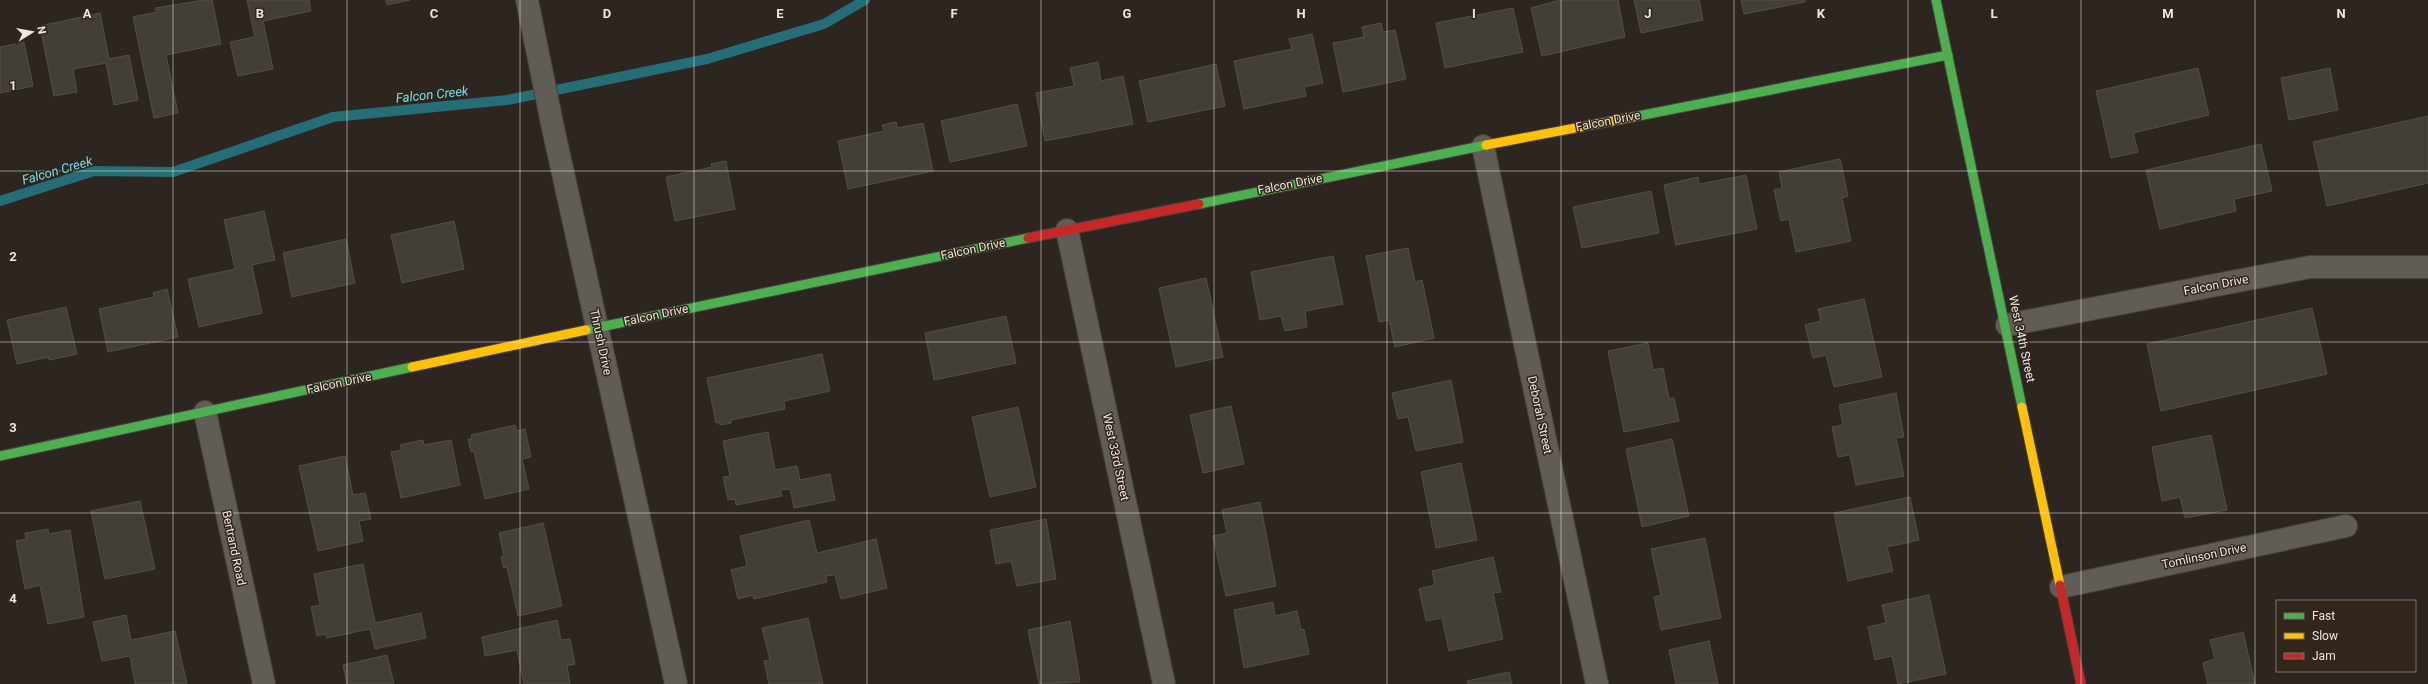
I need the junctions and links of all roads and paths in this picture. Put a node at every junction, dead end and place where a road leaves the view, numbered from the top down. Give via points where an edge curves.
1 (527, 0) edge
2 (1936, 0) edge
3 (1948, 55) junction
4 (1483, 146) junction
5 (1067, 230) junction
6 (2428, 267) edge
7 (2007, 325) junction
8 (598, 328) junction
9 (205, 412) junction
10 (0, 456) edge
11 (2346, 526) dead end
12 (2061, 587) junction
13 (264, 684) edge
14 (676, 684) edge
15 (1164, 684) edge
16 (1597, 684) edge
17 (2081, 684) edge

1 - 8 street, Thrush Drive
2 - 3 street, West 34th Street
3 - 4 street, Falcon Drive
3 - 7 street, West 34th Street
4 - 5 street, Falcon Drive
4 - 16 street, Deborah Street
5 - 8 street, Falcon Drive
5 - 15 street, West 33rd Street
6 - 7 street, Falcon Drive via 2310,267
7 - 12 street, West 34th Street
8 - 9 street, Falcon Drive
8 - 14 street, Thrush Drive
9 - 10 street, Falcon Drive
9 - 13 street, Bertrand Road
11 - 12 street, Tomlinson Drive
12 - 17 street, West 34th Street

